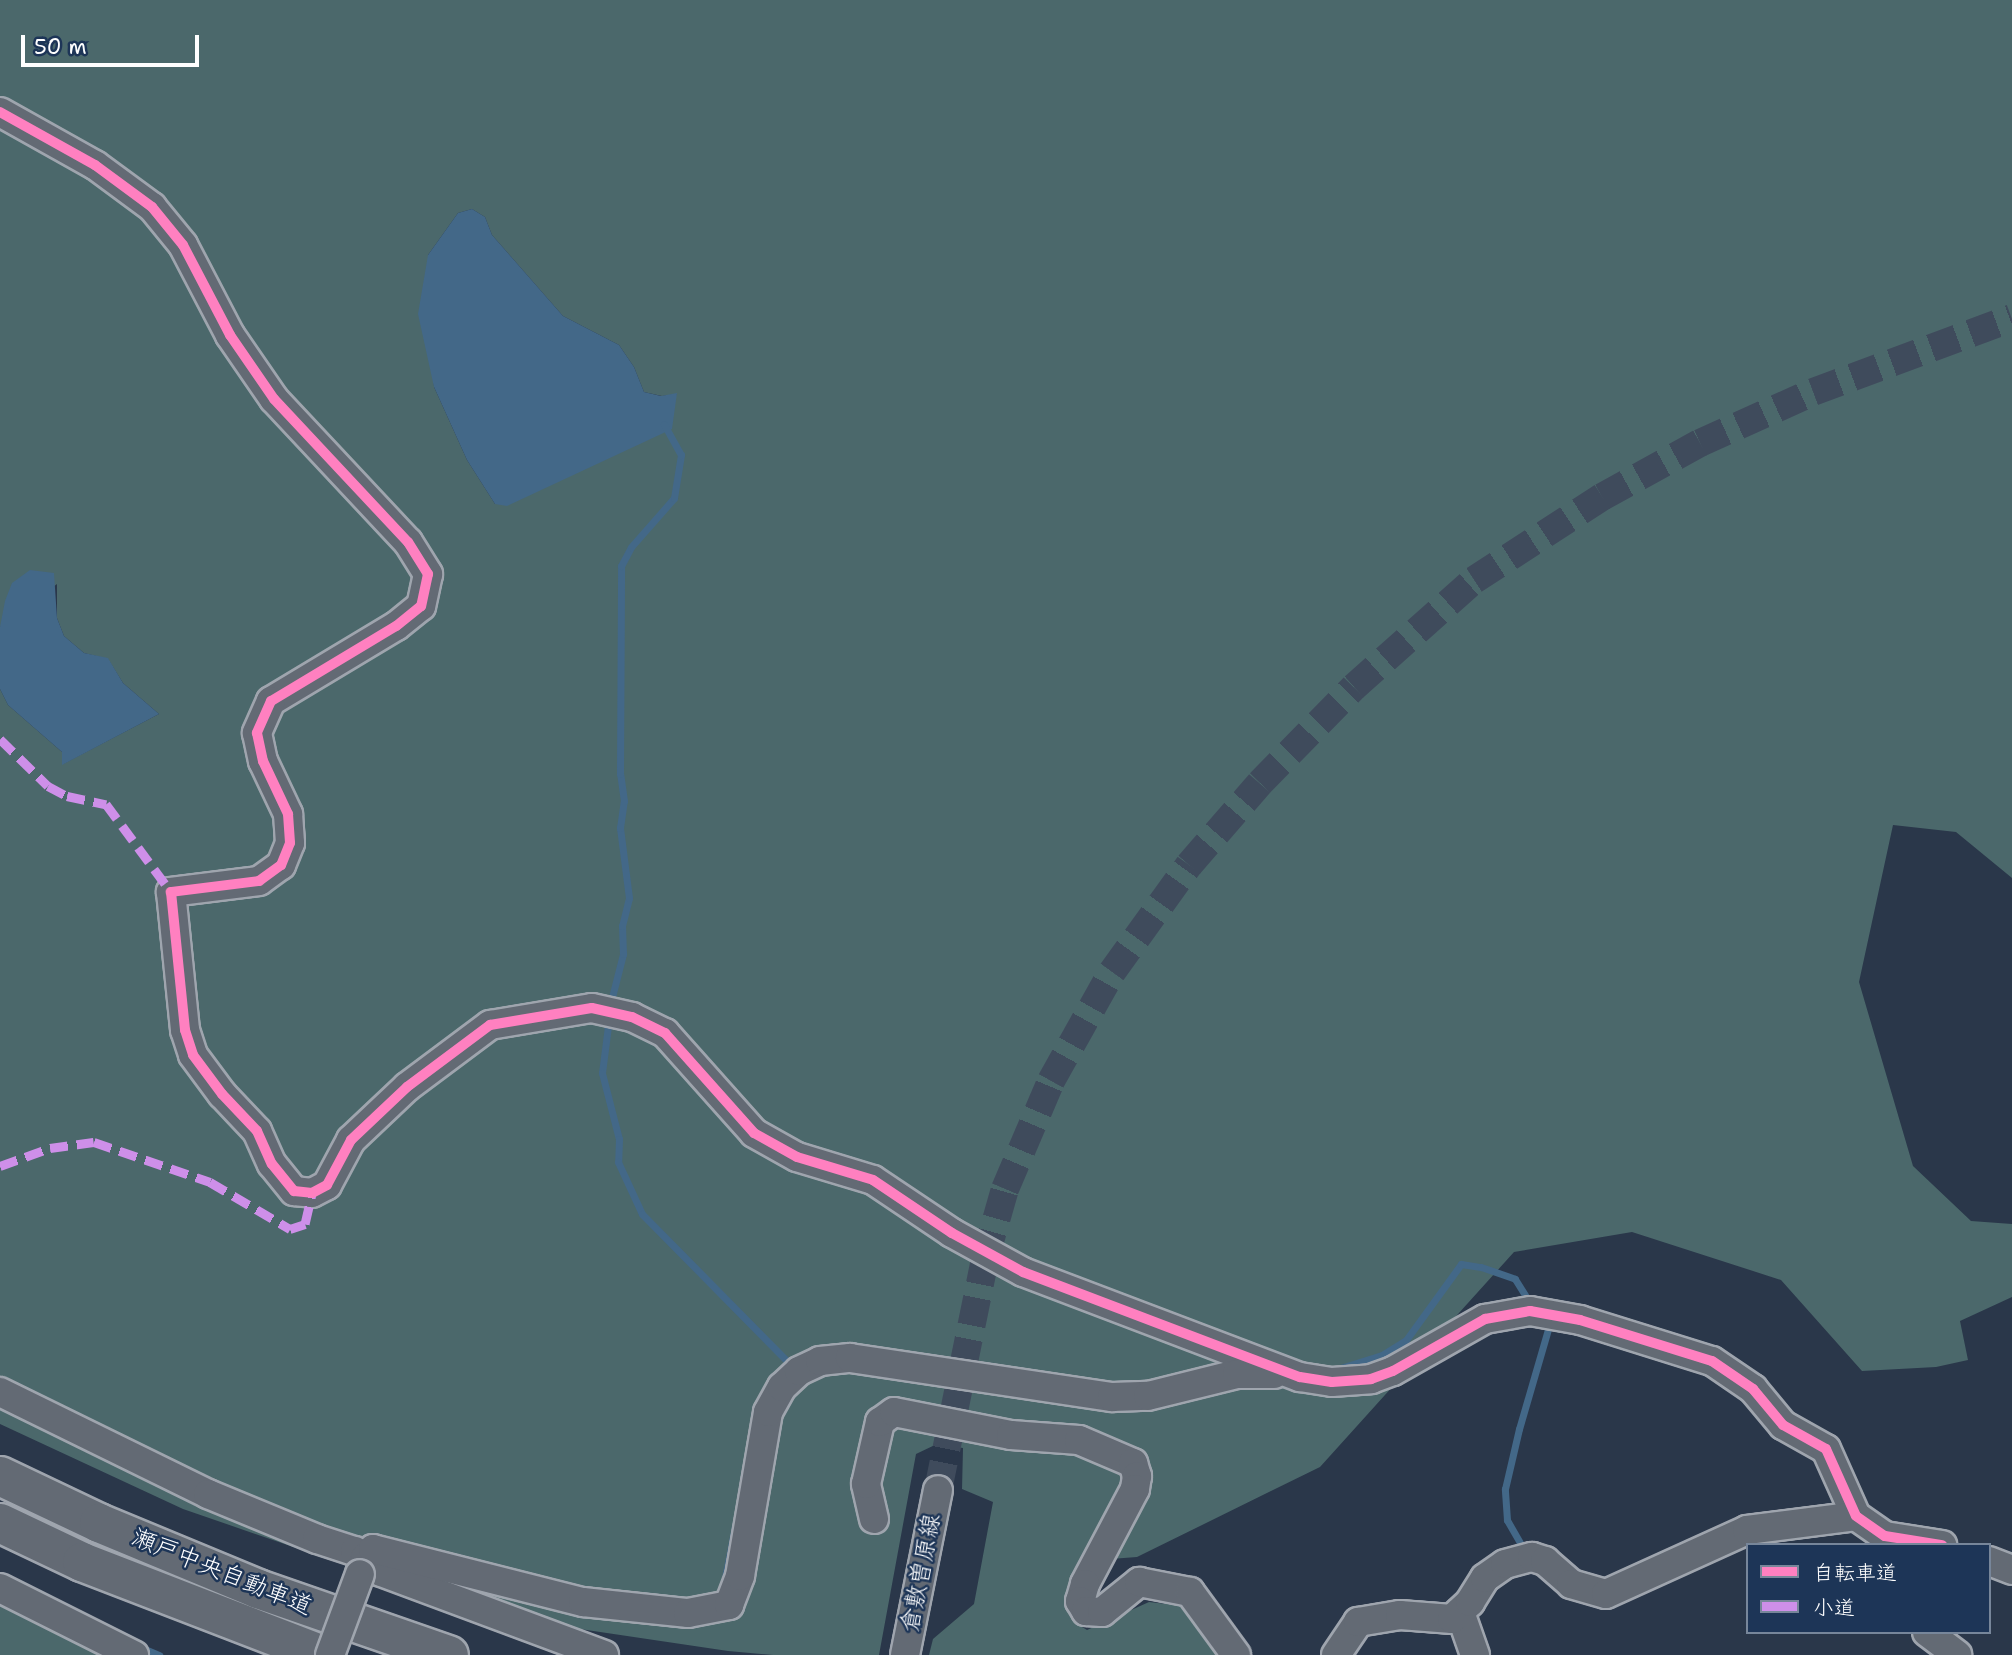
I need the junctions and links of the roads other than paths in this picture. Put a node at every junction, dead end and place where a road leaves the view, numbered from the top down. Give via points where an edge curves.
1 (0, 113) edge
2 (1287, 1371) junction
3 (0, 1392) edge
4 (0, 1476) edge
5 (938, 1490) tunnel mouth
6 (1856, 1516) junction
7 (874, 1519) dead end
8 (0, 1523) edge
9 (1886, 1540) edge
10 (1920, 1543) edge
11 (1991, 1562) edge
12 (363, 1566) junction
13 (2012, 1570) edge
14 (0, 1588) edge
15 (1460, 1612) junction
16 (1930, 1634) edge
17 (134, 1655) edge
18 (323, 1655) edge
19 (330, 1655) edge
20 (449, 1655) edge
21 (604, 1655) edge
22 (905, 1655) edge
23 (1236, 1655) edge
24 (1336, 1655) edge
25 (1475, 1655) edge
26 (1957, 1655) edge

1 - 2 street via 95,165 152,207 183,245 230,335 274,399 408,542 428,574 421,606 405,620 271,701 257,733 263,761 288,814 290,843 281,865 259,881 171,892 183,1017 193,1055 257,1131 272,1164 294,1191 312,1193 327,1185 351,1140 407,1087 490,1025 592,1008 632,1017 665,1033 754,1133 797,1157 873,1180 952,1233 1023,1272
2 - 6 street via 1332,1382 1371,1379 1485,1319 1531,1311 1580,1320 1712,1361 1753,1389 1783,1426 1826,1448
2 - 12 street via 1237,1374 1148,1396 1112,1397 850,1358 820,1361 799,1371 768,1412 740,1576 729,1605 688,1614 551,1596 373,1549
3 - 12 street via 208,1494 355,1551
4 - 20 highway, 瀬戸中央自動車道 via 258,1589
5 - 22 street, 倉敷曽原線
6 - 9 street
6 - 15 street via 1747,1530 1606,1594 1570,1584 1545,1561 1532,1557 1518,1560 1485,1578
7 - 23 street via 866,1484 880,1422 894,1412 1011,1436 1079,1440 1133,1464 1137,1476 1135,1489 1085,1584 1080,1601 1086,1611 1102,1612 1139,1582 1190,1592
8 - 18 highway, 瀬戸中央自動車道 via 82,1562
9 - 10 street
11 - 13 street
12 - 19 street, bridge
12 - 21 street
14 - 17 street
15 - 24 street via 1452,1619 1400,1615 1358,1622
15 - 25 street
16 - 26 street

